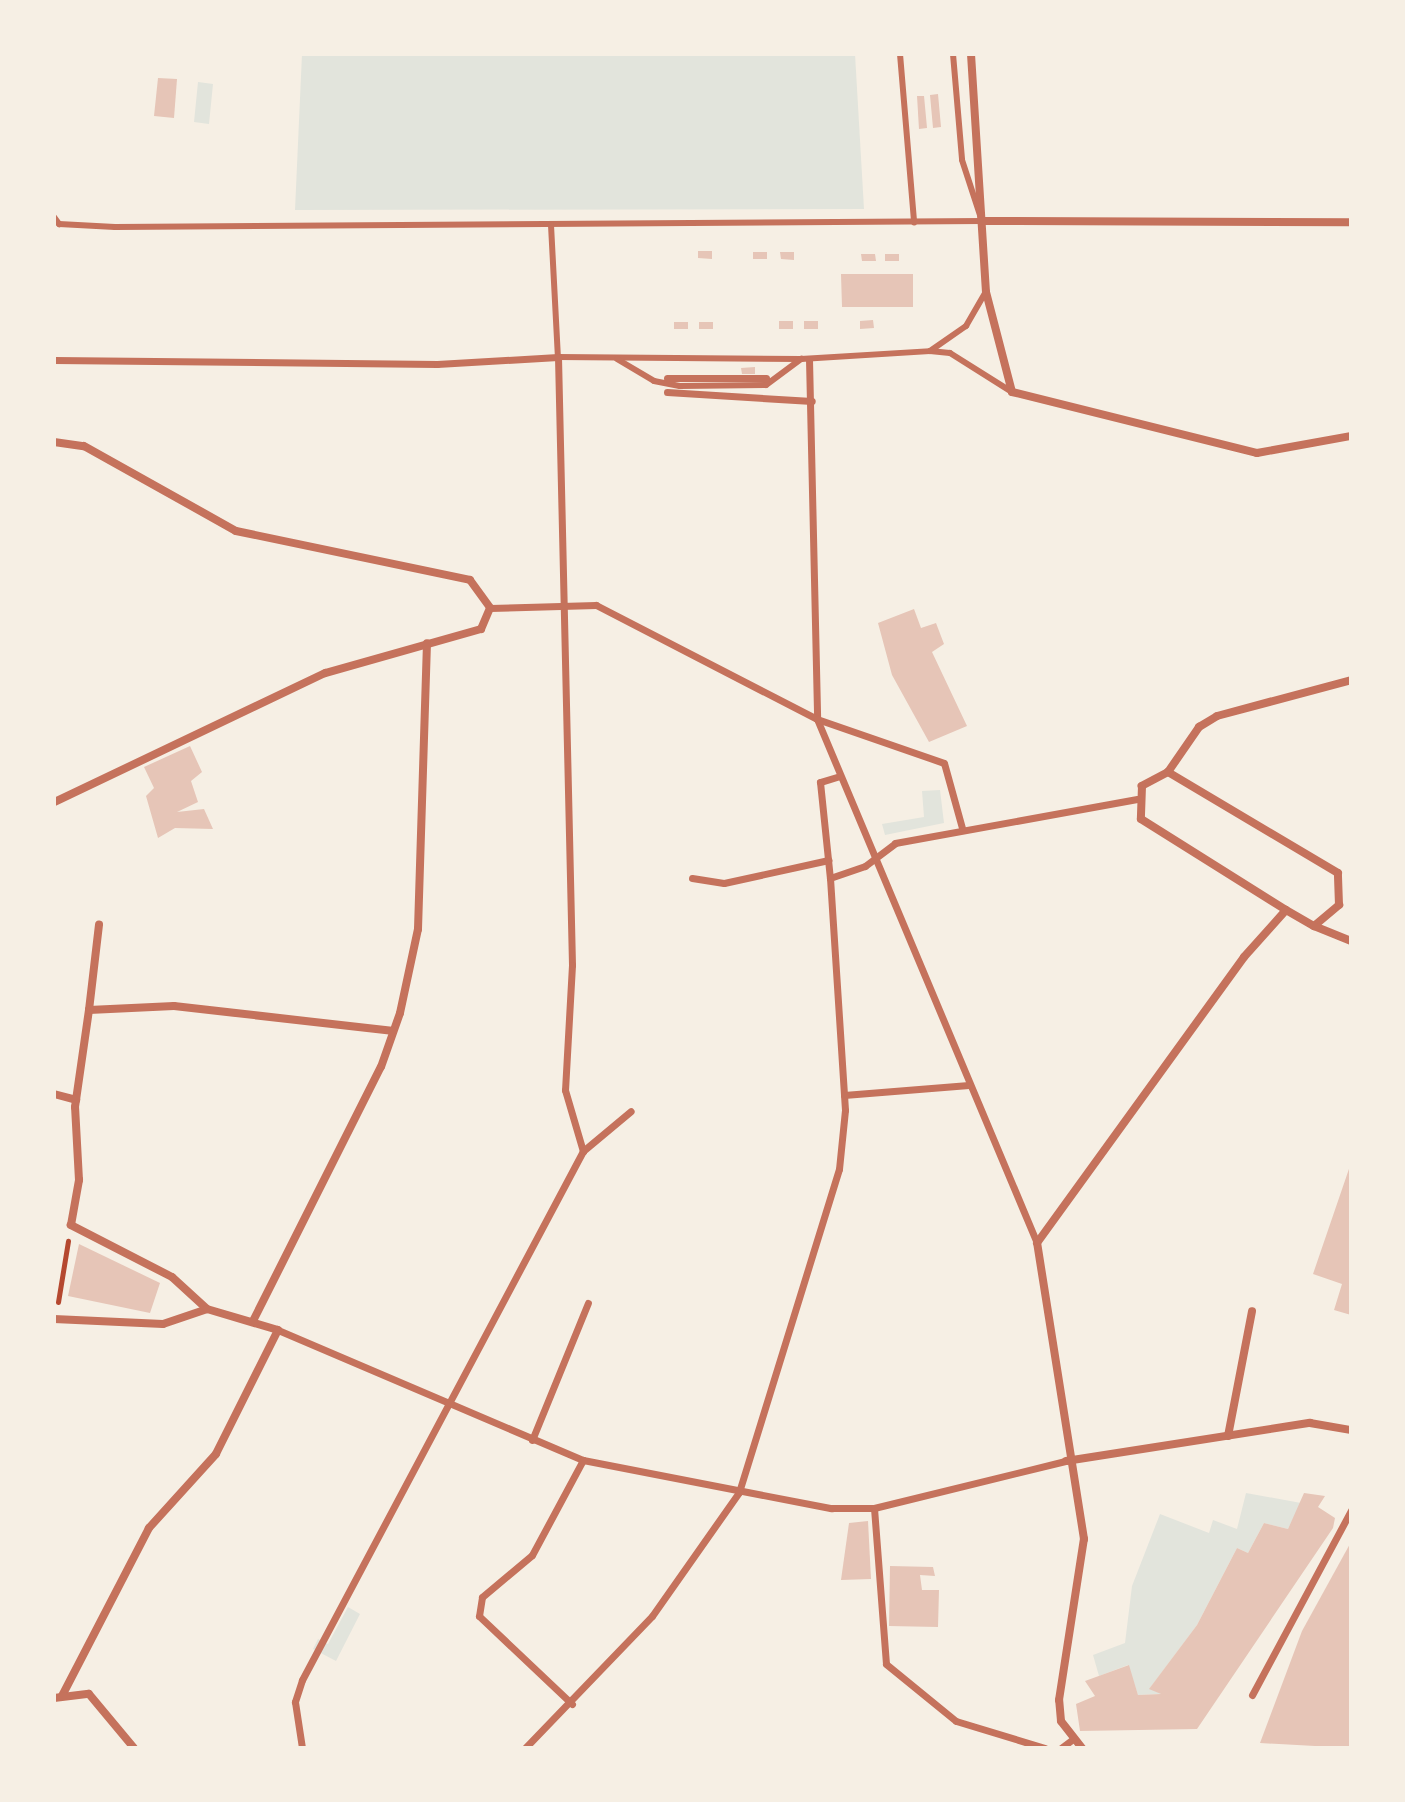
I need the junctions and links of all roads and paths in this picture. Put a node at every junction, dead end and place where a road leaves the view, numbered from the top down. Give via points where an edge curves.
1 (900, 54) edge
2 (953, 54) edge
3 (971, 54) edge
4 (54, 217) edge
5 (983, 221) junction
6 (914, 222) junction
7 (1351, 222) edge
8 (551, 225) junction
9 (986, 292) junction
10 (930, 351) junction
11 (558, 357) junction
12 (615, 357) junction
13 (805, 359) junction
14 (54, 360) edge
15 (667, 378) dead end
16 (766, 378) dead end
17 (667, 392) dead end
18 (1012, 392) junction
19 (812, 401) junction
20 (1351, 436) edge
21 (54, 442) edge
22 (563, 603) junction
23 (490, 608) junction
24 (427, 643) junction
25 (1351, 680) edge
26 (817, 719) junction
27 (1168, 772) junction
28 (840, 776) junction
29 (1137, 799) junction
30 (54, 802) edge
31 (962, 828) junction
32 (874, 859) junction
33 (829, 860) junction
34 (692, 878) dead end
35 (830, 878) junction
36 (1286, 910) junction
37 (99, 925) dead end
38 (1314, 926) junction
39 (1351, 941) edge
40 (89, 1010) junction
41 (392, 1031) junction
42 (969, 1085) junction
43 (54, 1094) edge
44 (844, 1095) junction
45 (76, 1100) junction
46 (631, 1111) dead end
47 (583, 1151) junction
48 (71, 1225) junction
49 (1037, 1243) junction
50 (588, 1303) dead end
51 (207, 1309) junction
52 (1252, 1311) dead end
53 (54, 1319) edge
54 (253, 1321) junction
55 (278, 1330) junction
56 (451, 1405) junction
57 (1351, 1430) edge
58 (1228, 1436) junction
59 (532, 1440) junction
60 (583, 1460) junction
61 (1066, 1461) junction
62 (739, 1492) junction
63 (874, 1508) junction
64 (1351, 1510) edge
65 (1252, 1695) dead end
66 (58, 1697) edge
67 (572, 1704) junction
68 (1073, 1739) junction
69 (134, 1748) edge
70 (302, 1748) edge
71 (525, 1748) edge
72 (1045, 1748) edge
73 (1061, 1748) edge
74 (1082, 1748) edge

1 - 6 lane
2 - 5 lane via 962,160
3 - 5 street
4 - 8 lane via 59,224 115,227
5 - 6 lane
5 - 7 street
5 - 9 street
6 - 8 lane
8 - 11 lane
9 - 10 lane via 966,326
9 - 18 street
10 - 13 lane
10 - 18 lane via 950,353
11 - 12 lane
11 - 14 street via 437,364
11 - 22 street
12 - 13 lane
12 - 13 lane via 654,381 680,386 766,385
13 - 19 street
15 - 16 street
17 - 19 street
18 - 20 street via 1257,453
19 - 26 street
21 - 23 street via 84,446 236,531 470,580
22 - 23 street
22 - 26 street via 596,605
22 - 47 street via 572,965 565,1090
23 - 24 street via 481,629
24 - 30 street via 325,673
24 - 41 street via 418,929
25 - 27 street via 1217,716 1199,727
26 - 28 street
26 - 31 street via 944,763
27 - 29 street via 1149,778
27 - 38 street via 1338,873 1339,905
28 - 32 street
28 - 33 street via 820,782
29 - 31 street
29 - 36 street via 1141,819
31 - 32 street via 895,843
32 - 35 street
32 - 42 street
33 - 34 street via 724,883
33 - 35 street
35 - 44 street
36 - 38 street
36 - 49 street
37 - 40 street
38 - 39 street
40 - 41 street via 174,1006
40 - 45 street
41 - 54 street
42 - 44 street
42 - 49 street
43 - 45 street
44 - 62 street via 832,1196
45 - 48 street via 79,1180
46 - 47 street
47 - 56 street
48 - 51 street via 172,1277
48 - 53 path
49 - 61 street
50 - 59 street
51 - 53 street via 163,1324
51 - 54 street
52 - 58 street
54 - 55 street
55 - 56 street
55 - 66 street via 216,1454 149,1528
56 - 59 street
56 - 70 street via 302,1680 295,1702
57 - 58 street via 1310,1423
58 - 61 street
59 - 60 street
60 - 62 street via 675,1472
60 - 67 street via 532,1555 482,1597 479,1616
61 - 63 street
61 - 68 street via 1084,1539 1059,1700 1061,1721
62 - 63 street
62 - 67 street via 652,1616
63 - 72 street via 886,1664 956,1721
64 - 65 street
66 - 69 street via 89,1694
67 - 71 street
68 - 73 street
68 - 74 street

